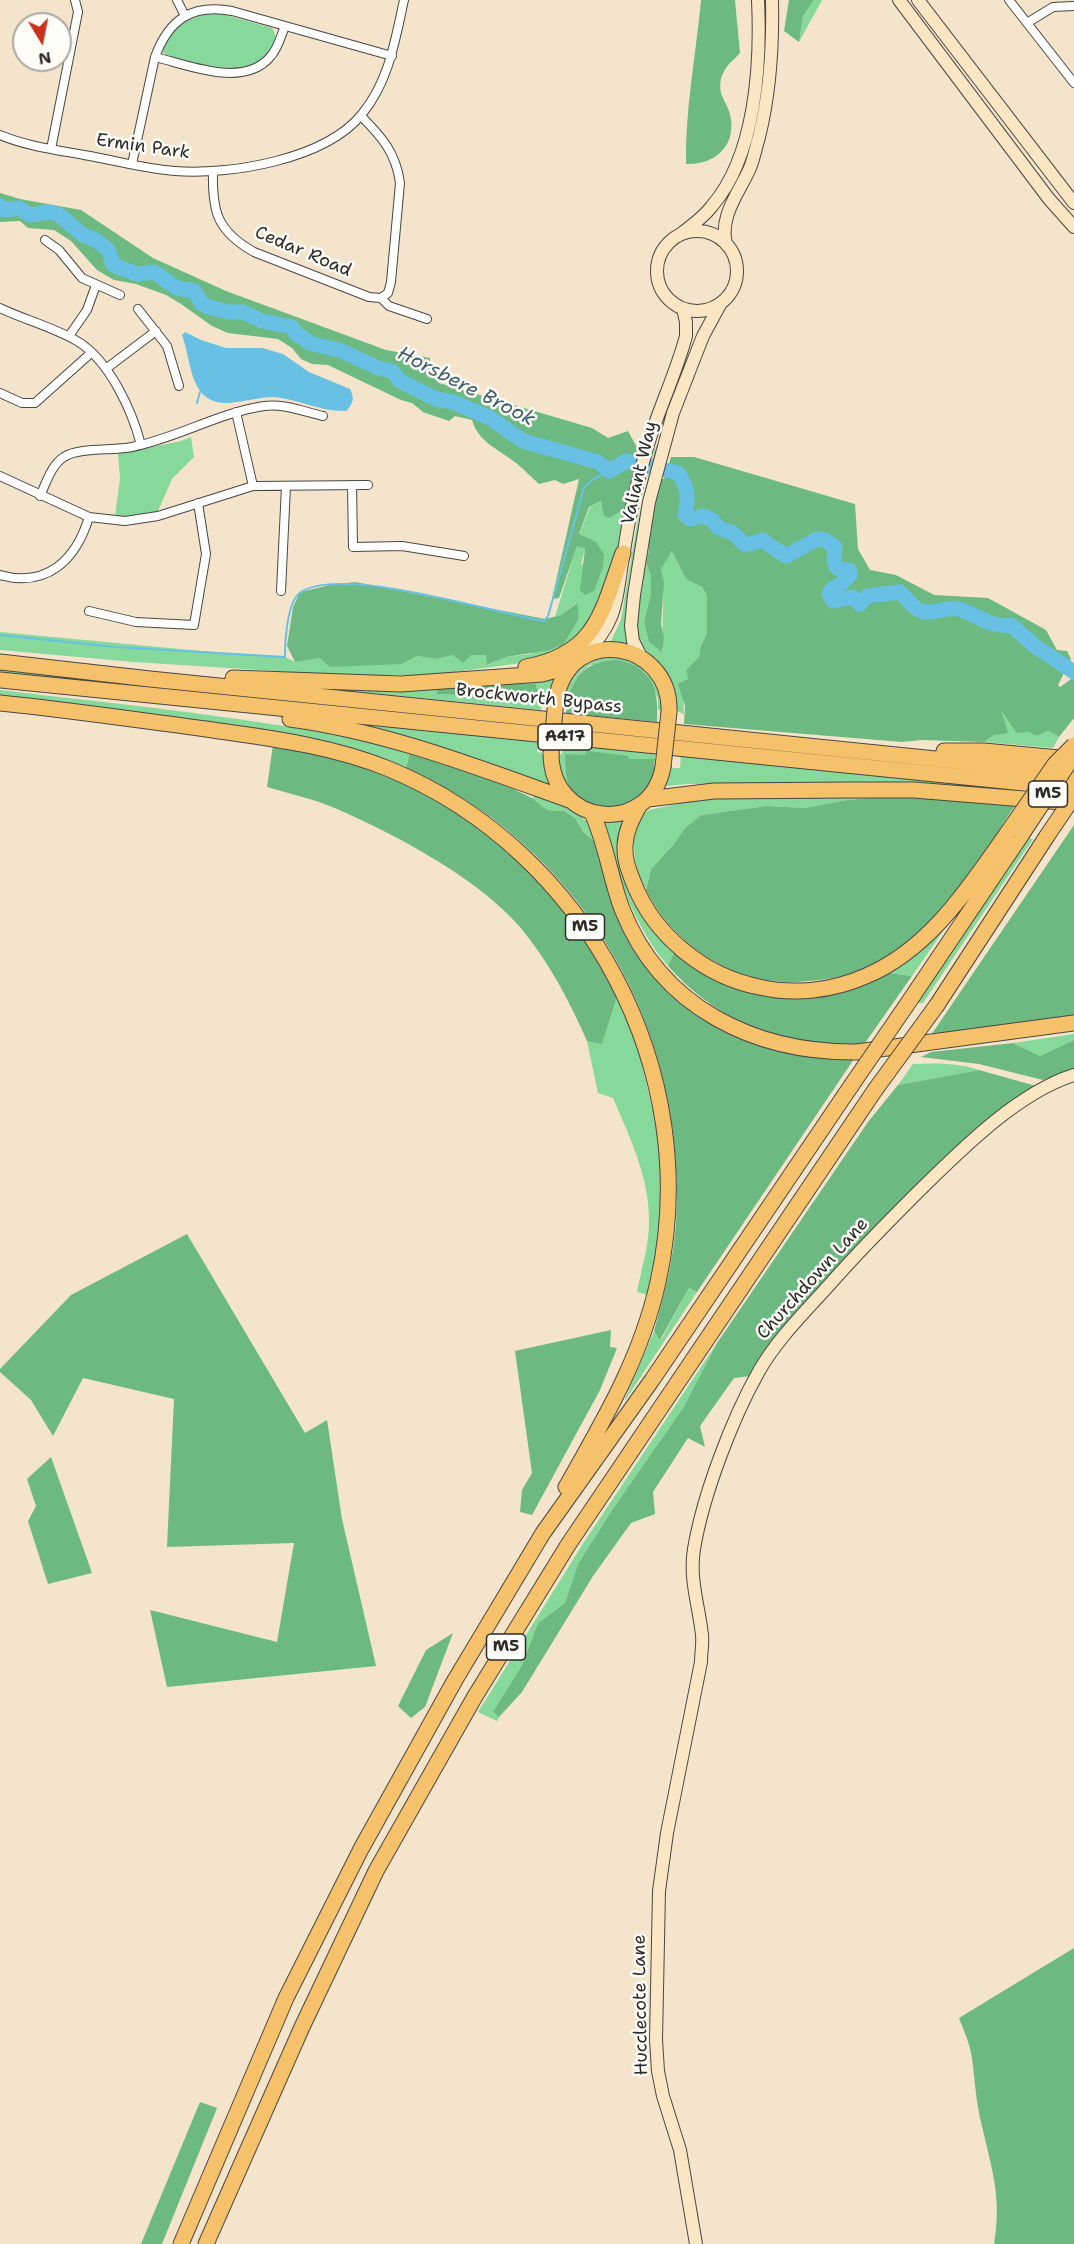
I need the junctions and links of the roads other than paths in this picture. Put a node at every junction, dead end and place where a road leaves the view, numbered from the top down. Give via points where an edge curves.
1 (75, 0) edge
2 (177, 0) edge
3 (404, 0) edge
4 (758, 0) edge
5 (772, 0) edge
6 (899, 0) edge
7 (918, 0) edge
8 (1009, 0) edge
9 (1074, 6) edge
10 (185, 16) junction
11 (1027, 23) junction
12 (285, 26) junction
13 (392, 56) junction
14 (155, 57) junction
15 (1074, 83) edge
16 (361, 116) junction
17 (0, 135) edge
18 (51, 149) junction
19 (132, 164) junction
20 (213, 171) junction
21 (1074, 203) edge
22 (1074, 227) edge
23 (678, 236) junction
24 (45, 240) dead end
25 (726, 244) junction
26 (96, 285) junction
27 (120, 295) dead end
28 (381, 298) junction
29 (721, 303) junction
30 (0, 308) edge
31 (138, 309) dead end
32 (683, 309) junction
33 (427, 319) dead end
34 (156, 331) junction
35 (69, 336) junction
36 (90, 353) junction
37 (107, 368) junction
38 (179, 386) dead end
39 (0, 393) edge
40 (236, 412) junction
41 (323, 416) dead end
42 (141, 445) junction
43 (0, 476) edge
44 (352, 485) junction
45 (369, 485) dead end
46 (253, 486) junction
47 (286, 486) junction
48 (40, 496) junction
49 (198, 503) junction
50 (89, 517) junction
51 (623, 553) junction
52 (464, 556) dead end
53 (0, 575) edge
54 (281, 591) dead end
55 (89, 610) dead end
56 (585, 654) junction
57 (642, 659) junction
58 (0, 662) edge
59 (571, 666) junction
60 (59, 668) junction
61 (471, 679) junction
62 (0, 680) edge
63 (55, 686) junction
64 (0, 703) edge
65 (1074, 745) edge
66 (845, 749) junction
67 (1074, 757) edge
68 (1074, 772) edge
69 (1074, 788) edge
70 (1074, 796) edge
71 (569, 800) junction
72 (644, 803) junction
73 (1074, 803) edge
74 (592, 813) junction
75 (1015, 833) junction
76 (1074, 1023) edge
77 (1074, 1075) edge
78 (543, 1533) junction
79 (666, 1833) joint
80 (181, 2244) edge
81 (206, 2244) edge
82 (696, 2244) edge

1 - 18 street via 78,12
2 - 10 street
3 - 13 street, Ermin Park
4 - 23 street via 753,96 739,160 713,206
5 - 25 street via 770,58 760,135 725,219
6 - 22 street
7 - 21 street
8 - 11 street
9 - 11 street via 1053,7
10 - 12 street via 206,8 218,9
10 - 14 street via 160,41
11 - 15 street
12 - 13 street
12 - 14 street via 273,55 250,71 224,73
13 - 16 street, Ermin Park
14 - 19 street
16 - 20 street, Ermin Park via 339,135 295,155 266,164
16 - 28 street via 392,152 400,183 391,282 388,293
17 - 18 street, Ermin Park
18 - 19 street, Ermin Park
19 - 20 street, Ermin Park via 174,171
20 - 28 street, Cedar Road via 216,214 238,242 254,252 369,297
23 - 25 street via 704,232
23 - 32 street via 667,244 657,268 663,293
24 - 26 street via 82,278
25 - 29 street via 736,275 730,293
26 - 27 street
26 - 35 street via 87,310
28 - 33 street, Cedar Road via 388,306
29 - 32 street via 709,309
29 - 57 street, Valiant Way via 703,336 673,413 654,484 631,617 633,641
30 - 35 street
31 - 34 street
32 - 51 street, Valiant Way via 684,343 647,447
34 - 37 street
34 - 38 street via 170,352
35 - 36 street
36 - 37 street
36 - 39 street via 35,403
37 - 42 street via 127,405
40 - 41 street via 267,406
40 - 42 street
40 - 46 street
42 - 48 street via 64,457 56,464
43 - 48 street
44 - 45 street
44 - 47 street
44 - 52 street via 353,547 402,546
46 - 47 street
46 - 49 street
47 - 54 street
48 - 50 street
49 - 50 street via 158,516 125,521
49 - 55 street via 206,554 194,625 136,622
50 - 53 street via 71,555 55,570 40,577 20,579
51 - 56 street, Valiant Way via 613,613 598,641
51 - 61 highway via 597,624 570,651 535,666
56 - 57 highway via 618,650
56 - 59 highway
57 - 72 highway, bridge via 663,682 669,712 663,767
58 - 60 highway, Brockworth Bypass / A417
59 - 61 highway via 542,674
59 - 71 highway, bridge via 562,678 556,700 551,753 556,779
60 - 61 highway via 366,684
60 - 66 highway, Brockworth Bypass / A417
62 - 63 highway, Brockworth Bypass / A417
63 - 69 highway, Brockworth Bypass / A417
63 - 71 highway via 357,731 432,751
64 - 78 highway, M5 via 299,743 389,769 456,804 505,840 550,883 601,950 636,1019 656,1082 668,1158 666,1235 652,1304 629,1370
65 - 75 highway, M5, bridge via 1055,764
66 - 67 highway, M5
66 - 68 highway, Brockworth Bypass / A417
67 - 75 highway, M5, bridge
70 - 81 highway, M5, bridge via 937,1005 875,1089 568,1545 474,1698 376,1870
71 - 74 highway
72 - 73 highway via 714,791 914,790
72 - 74 highway via 615,813
72 - 75 highway, M5 via 629,825 626,862 639,896 658,925 684,952 718,973 759,987 789,991 814,990 856,980 905,952 951,909
74 - 76 highway, M5 via 623,911 650,958 696,1005 743,1032 796,1048 857,1052
75 - 78 highway, M5, bridge via 906,1006
77 - 79 street, Churchdown Lane via 1028,1097 953,1158 859,1251 780,1340 760,1369 724,1451 694,1550 692,1572 702,1636 701,1662
78 - 80 highway, M5 via 361,1848 286,1998
79 - 82 street, Hucclecote Lane via 659,1891 658,2071 680,2150

